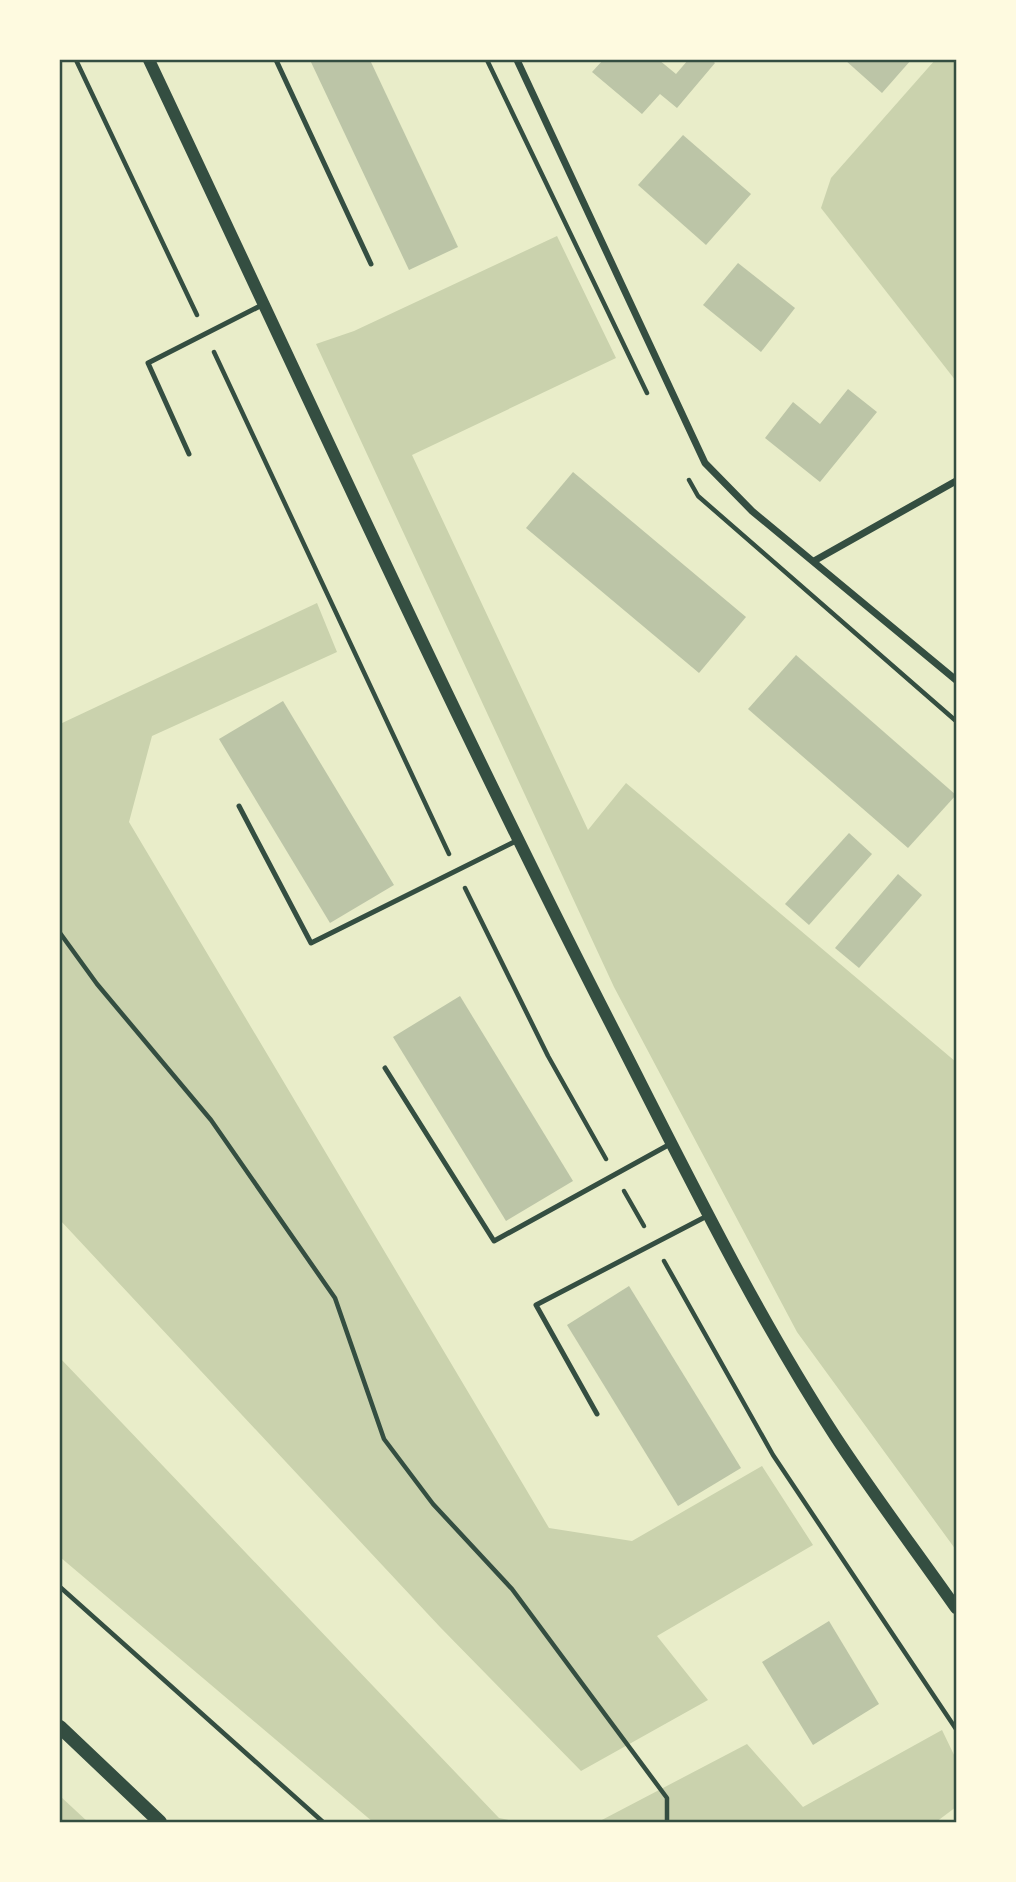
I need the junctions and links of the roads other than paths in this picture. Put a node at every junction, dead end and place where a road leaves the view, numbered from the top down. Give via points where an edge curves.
1 (149, 60) edge
2 (276, 60) edge
3 (517, 60) edge
4 (371, 264) dead end
5 (264, 304) junction
6 (188, 454) dead end
7 (957, 481) edge
8 (814, 561) junction
9 (957, 680) edge
10 (239, 806) dead end
11 (519, 839) junction
12 (385, 1068) dead end
13 (672, 1143) junction
14 (709, 1214) junction
15 (597, 1414) dead end
16 (957, 1608) edge
17 (60, 1727) edge
18 (160, 1822) edge

1 - 5 street
2 - 4 lane
3 - 8 street via 705,463 752,511
5 - 6 lane via 148,363
5 - 11 street
7 - 8 street
8 - 9 street
10 - 11 lane via 311,943
11 - 13 street
12 - 13 lane via 494,1241
13 - 14 street
14 - 15 lane via 536,1305
14 - 16 street via 835,1436
17 - 18 main road

